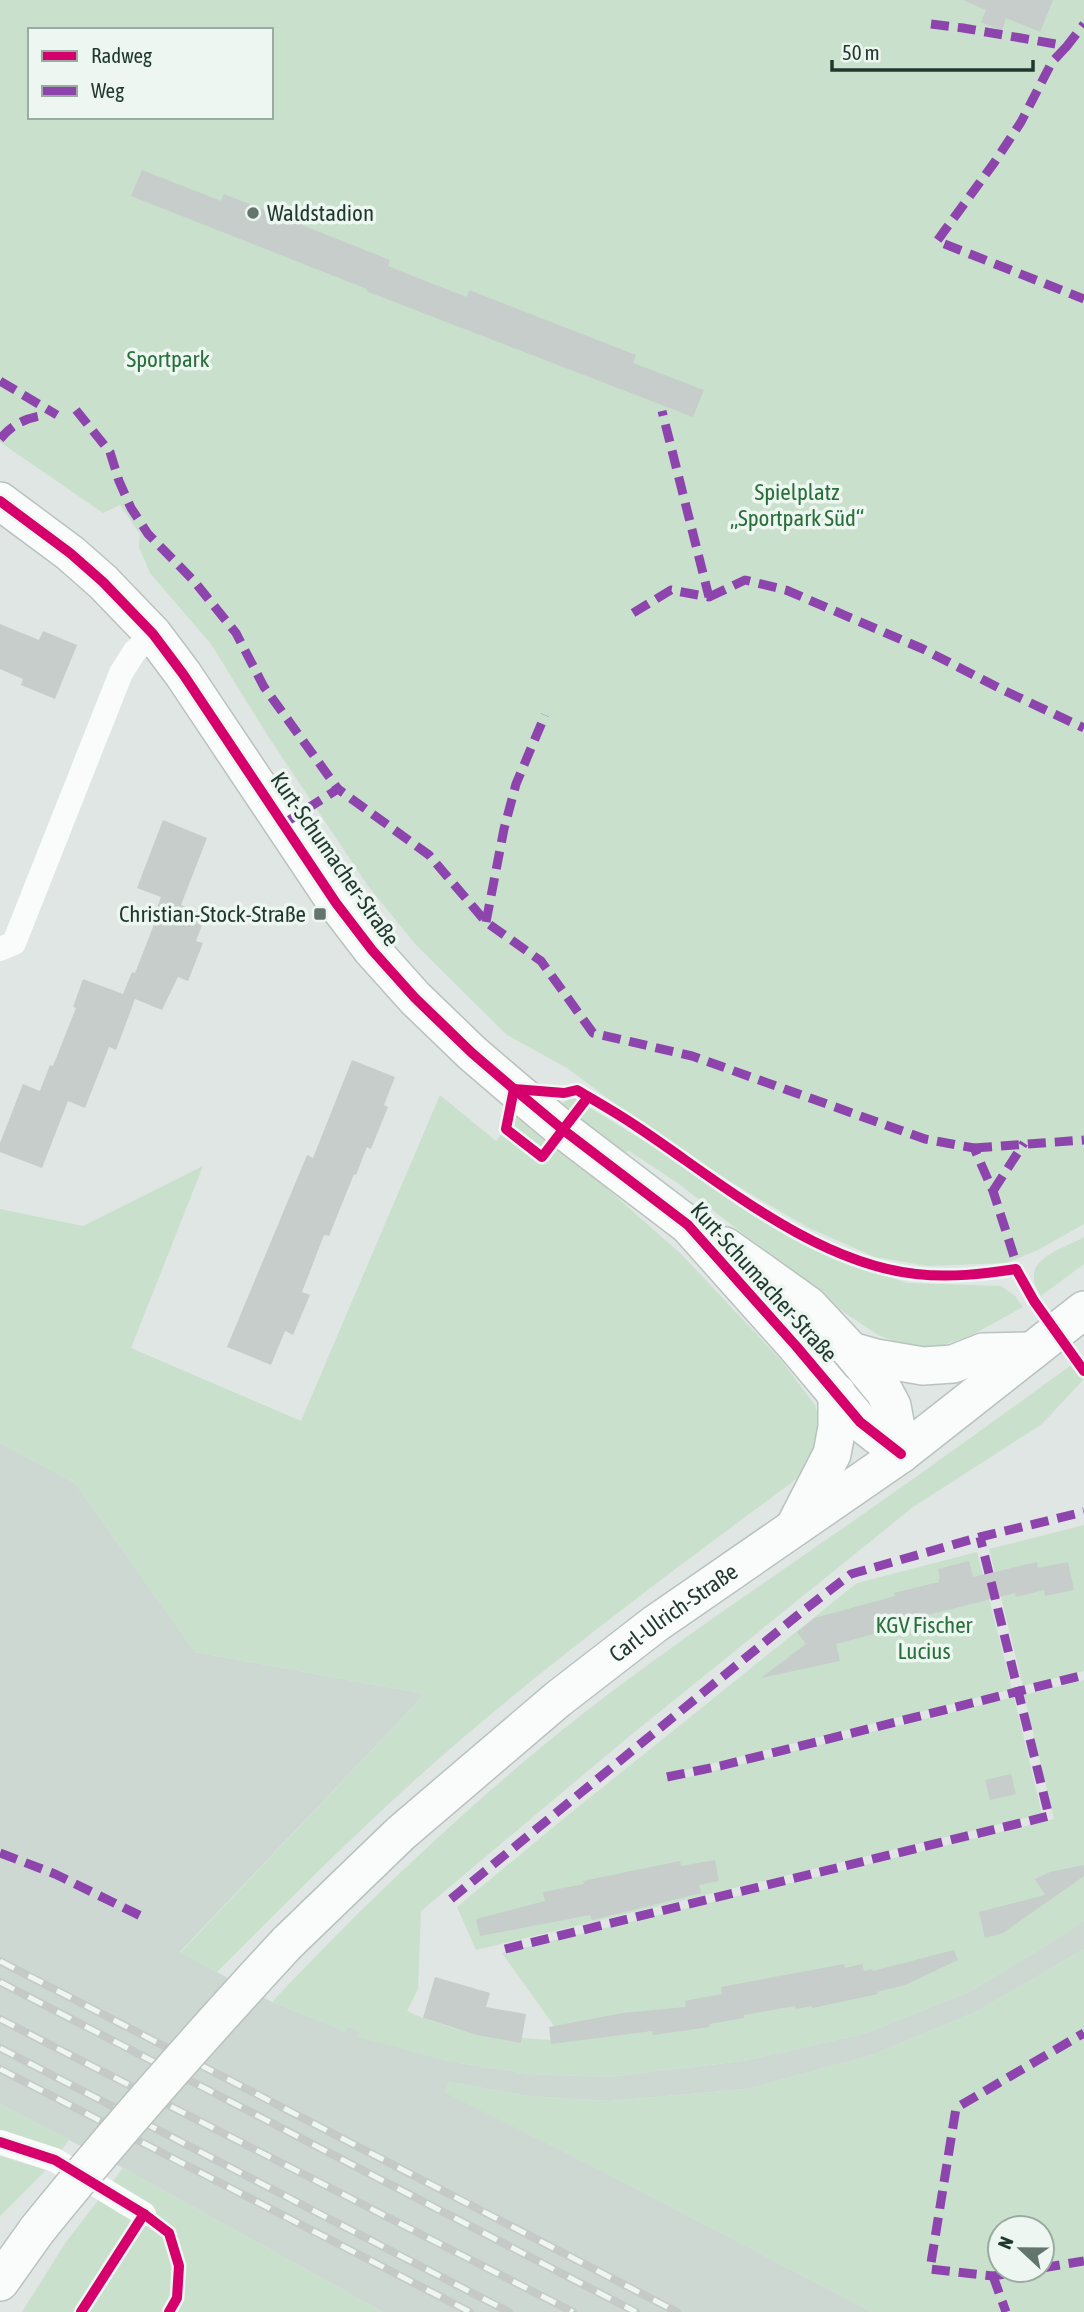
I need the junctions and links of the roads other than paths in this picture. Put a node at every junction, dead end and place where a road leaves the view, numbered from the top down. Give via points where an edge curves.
1 (0, 501) edge
2 (153, 635) junction
3 (0, 949) edge
4 (688, 1225) junction
5 (1079, 1315) edge
6 (1034, 1349) junction
7 (851, 1351) junction
8 (837, 1393) junction
9 (901, 1454) junction
10 (796, 1525) junction
11 (0, 2142) edge
12 (144, 2214) dead end
13 (23, 2240) edge
14 (0, 2282) edge

1 - 2 street, Kurt-Schumacher-Straße via 71,553
2 - 3 street via 135,650 121,673 14,943
2 - 4 street, Kurt-Schumacher-Straße via 336,904 398,979 493,1071
4 - 7 street, Kurt-Schumacher-Straße via 808,1305
4 - 8 street, Kurt-Schumacher-Straße
5 - 6 street, Carl-Ulrich-Straße
6 - 7 street via 983,1352 953,1364 923,1366
6 - 9 street, Carl-Ulrich-Straße
7 - 9 street, Kurt-Schumacher-Straße via 892,1406
8 - 9 street, Kurt-Schumacher-Straße via 860,1422
8 - 10 street via 832,1454
9 - 10 street, Carl-Ulrich-Straße
10 - 13 street, Carl-Ulrich-Straße, bridge via 655,1624 510,1738 401,1833 194,2043
11 - 12 street via 55,2160
13 - 14 street, Carl-Ulrich-Straße

